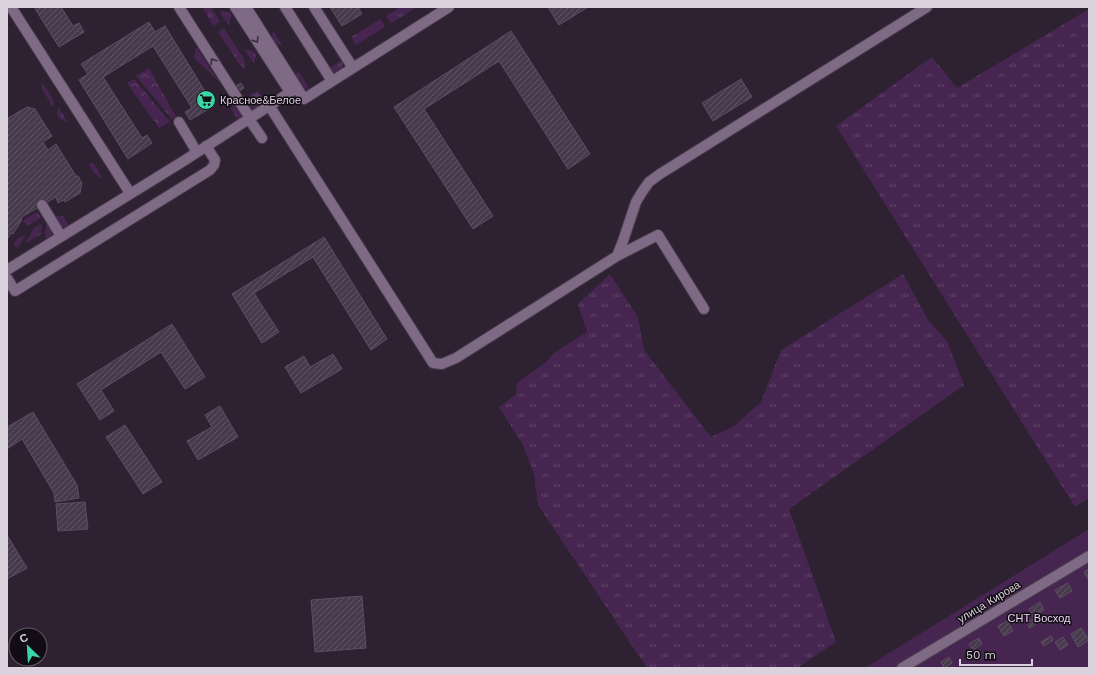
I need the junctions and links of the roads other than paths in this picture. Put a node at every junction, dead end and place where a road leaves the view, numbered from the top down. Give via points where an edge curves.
1 (11, 7) edge
2 (179, 7) edge
3 (236, 7) edge
4 (246, 7) edge
5 (285, 7) edge
6 (314, 7) edge
7 (449, 7) edge
8 (927, 7) edge
9 (353, 68) junction
10 (332, 81) junction
11 (294, 90) junction
12 (272, 110) dead end
13 (249, 119) junction
14 (179, 122) dead end
15 (262, 138) dead end
16 (206, 146) junction
17 (195, 149) dead end
18 (130, 194) junction
19 (42, 205) dead end
20 (61, 236) junction
21 (617, 256) junction
22 (7, 270) edge
23 (7, 278) edge
24 (704, 309) dead end
25 (1089, 556) edge
26 (902, 668) edge

1 - 18 street
13 -> 2 street
3 -> 11 street
4 - 11 street
5 - 10 street
6 - 9 street
7 - 9 street
8 - 21 street via 650,182 636,202
9 - 10 street
10 - 11 street via 304,98
11 - 13 street
12 - 21 street via 433,363 442,364 456,358
13 - 15 street
13 - 16 street
14 - 17 street
16 - 18 street
16 - 23 street via 215,160 210,170 15,291
18 - 20 street
19 - 20 street
20 - 22 street
21 - 24 street via 658,235
25 - 26 street, улица Кирова

